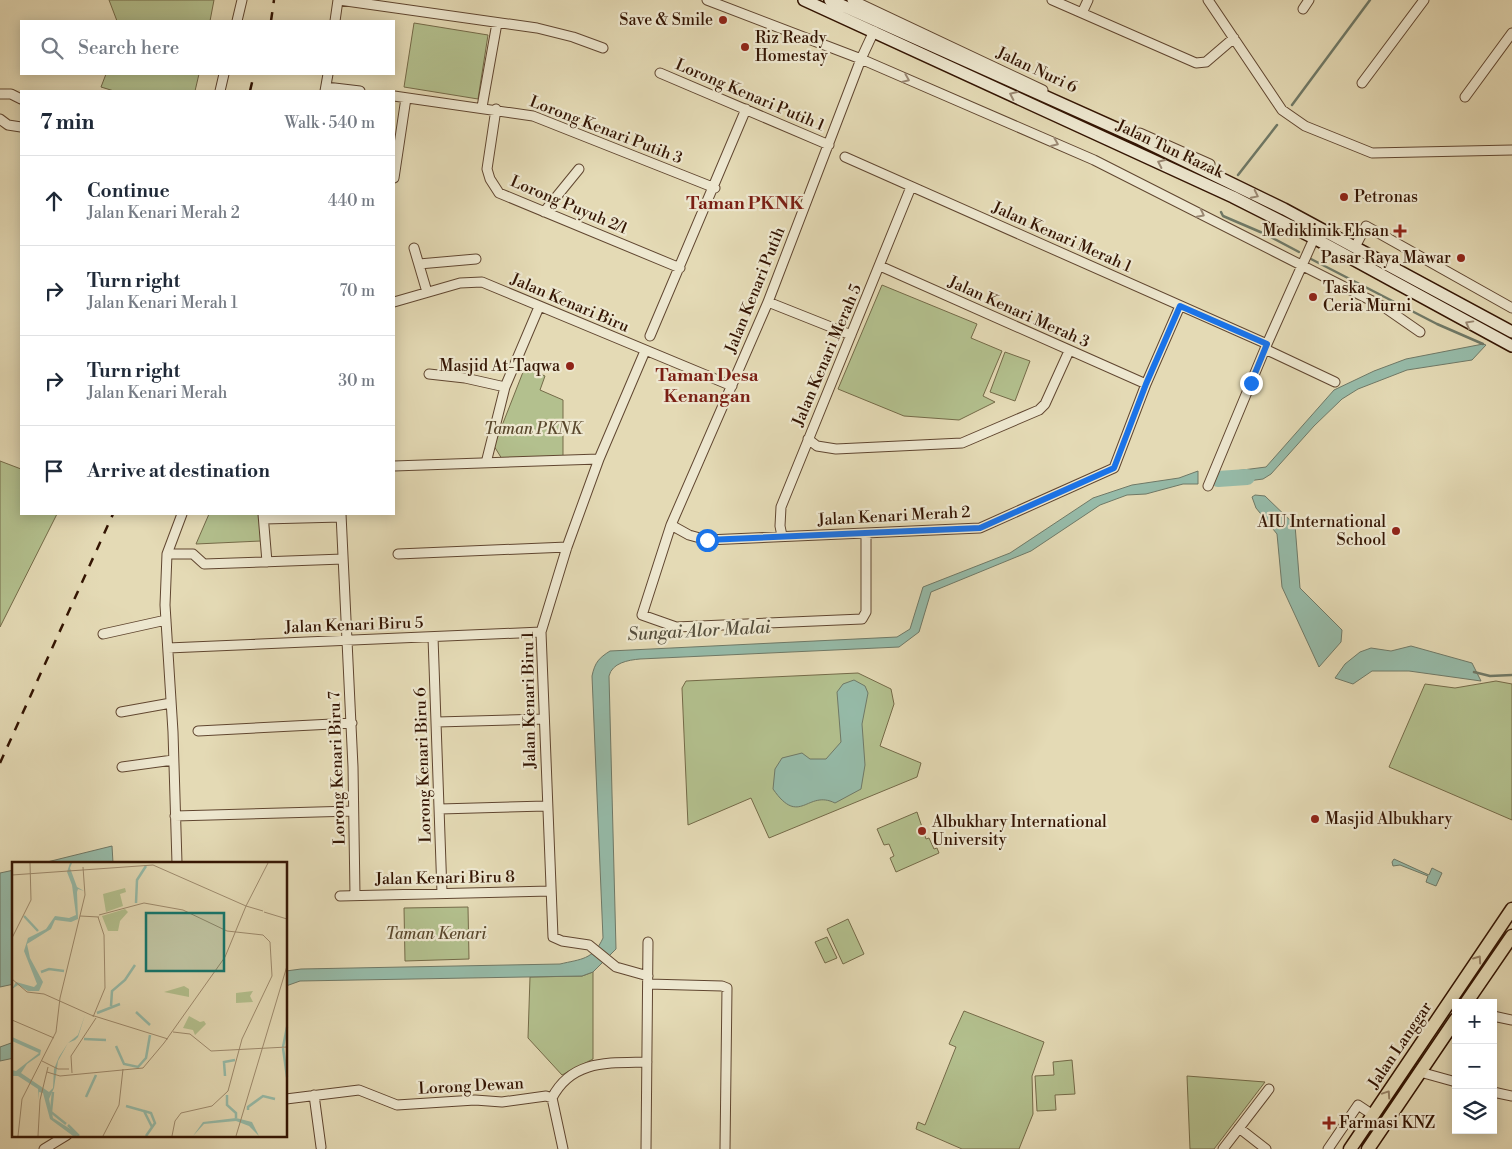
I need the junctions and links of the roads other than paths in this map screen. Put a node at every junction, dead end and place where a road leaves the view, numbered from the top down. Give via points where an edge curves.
1 (242, 0) edge
2 (339, 0) edge
3 (707, 0) edge
4 (804, 0) edge
5 (830, 0) edge
6 (852, 0) edge
7 (1052, 0) edge
8 (1088, 0) edge
9 (1208, 0) edge
10 (1309, 0) edge
11 (1424, 0) edge
12 (1303, 9) dead end
13 (1082, 14) junction
14 (237, 20) edge
15 (335, 20) edge
16 (497, 22) junction
17 (874, 31) junction
18 (1512, 33) edge
19 (1234, 38) junction
20 (602, 48) dead end
21 (861, 59) junction
22 (660, 73) dead end
23 (224, 75) edge
24 (328, 75) edge
25 (1362, 83) dead end
26 (326, 89) edge
27 (220, 90) edge
28 (343, 90) edge
29 (0, 94) edge
30 (395, 96) edge
31 (1465, 97) dead end
32 (20, 98) edge
33 (406, 98) junction
34 (482, 107) junction
35 (496, 109) junction
36 (746, 109) junction
37 (0, 119) edge
38 (20, 127) edge
39 (829, 145) junction
40 (1512, 150) edge
41 (845, 157) dead end
42 (1197, 163) junction
43 (1210, 164) dead end
44 (579, 169) dead end
45 (395, 171) edge
46 (911, 186) junction
47 (714, 188) junction
48 (544, 212) junction
49 (1320, 227) junction
50 (1314, 238) junction
51 (1355, 247) junction
52 (414, 248) dead end
53 (476, 259) dead end
54 (419, 264) junction
55 (880, 266) junction
56 (1302, 266) junction
57 (680, 268) junction
58 (427, 292) junction
59 (395, 302) edge
60 (768, 302) junction
61 (1180, 306) junction
62 (539, 308) junction
63 (1512, 308) edge
64 (1420, 332) dead end
65 (1512, 332) edge
66 (851, 335) junction
67 (650, 336) dead end
68 (1512, 346) edge
69 (1266, 347) junction
70 (645, 351) junction
71 (1069, 351) junction
72 (430, 374) dead end
73 (1335, 382) dead end
74 (1146, 384) junction
75 (732, 386) junction
76 (505, 387) junction
77 (808, 438) junction
78 (599, 460) junction
79 (486, 463) junction
80 (395, 466) edge
81 (1208, 486) dead end
82 (182, 515) edge
83 (341, 515) edge
84 (264, 516) edge
85 (671, 525) junction
86 (866, 533) junction
87 (782, 536) junction
88 (567, 547) junction
89 (167, 554) junction
90 (398, 554) dead end
91 (343, 559) junction
92 (267, 562) junction
93 (166, 620) junction
94 (541, 632) junction
95 (103, 634) dead end
96 (433, 637) junction
97 (347, 640) junction
98 (168, 648) junction
99 (171, 703) junction
100 (121, 712) dead end
101 (543, 719) junction
102 (437, 722) junction
103 (352, 723) junction
104 (198, 731) dead end
105 (173, 760) junction
106 (122, 768) dead end
107 (546, 806) junction
108 (440, 809) junction
109 (353, 811) junction
110 (176, 816) junction
111 (177, 862) edge
112 (550, 891) junction
113 (442, 893) junction
114 (355, 895) junction
115 (340, 896) dead end
116 (1512, 909) edge
117 (1512, 936) edge
118 (648, 942) dead end
119 (648, 980) junction
120 (1469, 999) edge
121 (1497, 1017) edge
122 (1512, 1020) edge
123 (1452, 1024) edge
124 (647, 1062) junction
125 (1420, 1072) junction
126 (1452, 1081) edge
127 (1269, 1089) dead end
128 (1497, 1093) edge
129 (314, 1095) junction
130 (1512, 1096) edge
131 (552, 1098) junction
132 (288, 1099) edge
133 (1373, 1114) junction
134 (1239, 1128) junction
135 (65, 1136) edge
136 (321, 1147) dead end
137 (44, 1149) edge
138 (563, 1149) edge
139 (646, 1149) edge
140 (725, 1149) edge
141 (1224, 1149) edge
142 (1266, 1149) edge
143 (1328, 1149) edge
144 (1350, 1149) edge
145 (1368, 1149) edge

1 - 14 street
2 - 15 street
2 - 16 street
3 - 21 street
4 - 17 main road, Jalan Tun Razak
5 - 42 main road, Jalan Tun Razak
6 - 42 street, Jalan Nuri 6
7 - 13 street
8 - 13 street
9 - 19 street
10 - 12 street
11 - 25 street
13 - 19 street via 1196,63 1206,62
16 - 20 street via 556,32
16 - 34 street
17 - 21 street, Jalan Kenari Putih
50 -> 17 main road, Jalan Tun Razak via 1142,154
18 - 31 street
19 - 40 street via 1282,110 1290,117 1361,150 1394,154
21 - 39 street, Jalan Kenari Putih
21 -> 56 street via 1094,160
22 - 36 street, Lorong Kenari Putih 1
23 - 27 street
24 - 26 street
26 - 28 street
29 - 32 street
30 - 33 street, Lorong Kenari Putih 3
33 - 34 street, Lorong Kenari Putih 3
33 - 45 street
34 - 35 street, Lorong Kenari Putih 3
35 - 47 street, Lorong Kenari Putih 3 via 548,121
35 - 48 street, Lorong Puyuh 2/1 via 486,169 490,178 499,192
36 - 39 street, Lorong Kenari Putih 1
36 - 47 street
37 - 38 street via 8,125
39 - 60 street, Jalan Kenari Putih
41 - 46 street, Jalan Kenari Merah 1
42 - 43 street, Jalan Nuri 6
42 -> 49 main road, Jalan Tun Razak
44 - 48 street
46 - 55 street, Jalan Kenari Merah 5
46 - 61 street, Jalan Kenari Merah 1
47 - 57 street
48 - 57 street, Lorong Puyuh 2/1
49 - 50 street
49 - 51 main road, Jalan Tun Razak
50 - 56 street
68 -> 50 main road, Jalan Tun Razak
51 - 63 street via 1366,226
51 - 65 main road, Jalan Tun Razak
52 - 54 street
53 - 54 street
54 - 58 street
55 - 66 street, Jalan Kenari Merah 5
55 - 71 street, Jalan Kenari Merah 3
56 - 64 street via 1384,307
56 - 69 street
57 - 67 street
58 - 59 street, Jalan Kenari Biru
58 - 62 street, Jalan Kenari Biru via 476,281
60 - 66 street
60 - 75 street, Jalan Kenari Putih
61 - 69 street, Jalan Kenari Merah 1
61 - 74 street, Jalan Kenari Merah 2
62 - 70 street, Jalan Kenari Biru
62 - 76 street
66 - 77 street, Jalan Kenari Merah 5
69 - 73 street, Jalan Kenari Merah 1
69 - 81 street
70 - 75 street, Jalan Kenari Biru
70 - 78 street, Jalan Kenari Biru 1
71 - 74 street, Jalan Kenari Merah 3
71 - 77 street via 1045,404 1039,410 962,443 827,449
72 - 76 street
74 - 86 street, Jalan Kenari Merah 2 via 1114,468 980,528
75 - 85 street, Jalan Kenari Putih
76 - 79 street
77 - 87 street, Jalan Kenari Merah 5 via 781,507
78 - 79 street
78 - 88 street, Jalan Kenari Biru 1
79 - 80 street
82 - 89 street
83 - 84 street
83 - 91 street, Lorong Kenari Biru 7
84 - 92 street
85 - 86 street, Jalan Kenari Putih via 642,615 676,627 862,619 866,612
85 - 87 street, Jalan Kenari Merah 2 via 701,539
86 - 87 street, Jalan Kenari Merah 2
88 - 90 street
88 - 94 street, Jalan Kenari Biru 1
89 - 92 street via 193,554 204,564
89 - 93 street
91 - 92 street
91 - 97 street, Lorong Kenari Biru 7
93 - 95 street
93 - 98 street
94 - 96 street, Jalan Kenari Biru 5
94 - 101 street, Jalan Kenari Biru 1
96 - 97 street, Jalan Kenari Biru 5
96 - 102 street, Lorong Kenari Biru 6
97 - 98 street, Jalan Kenari Biru 5
97 - 103 street, Lorong Kenari Biru 7
98 - 99 street
99 - 100 street
99 - 105 street
101 - 102 street
101 - 107 street, Jalan Kenari Biru 1
102 - 108 street, Lorong Kenari Biru 6
103 - 104 street
103 - 109 street, Lorong Kenari Biru 7
105 - 106 street
105 - 110 street
107 - 108 street
107 - 112 street, Jalan Kenari Biru 1
108 - 113 street, Lorong Kenari Biru 6
109 - 110 street
109 - 114 street, Lorong Kenari Biru 7
110 - 111 street
112 - 113 street, Jalan Kenari Biru 8
112 - 119 street, Jalan Kenari Biru 1 via 552,935 562,941 593,948 616,967
113 - 114 street, Jalan Kenari Biru 8
114 - 115 street, Jalan Kenari Biru 8
133 -> 116 main road, Jalan Langgar
117 - 120 main road
118 - 119 street
119 - 124 street
119 - 140 street via 727,988
121 - 122 street
123 - 125 main road, Jalan Langgar
124 - 131 street via 589,1066 562,1082
124 - 139 street
125 - 126 street
125 - 145 main road, Jalan Langgar
127 - 134 street
128 - 130 street
129 - 131 street, Lorong Dewan via 364,1090 397,1105
129 - 132 street, Lorong Dewan
129 - 136 street
131 - 138 street
133 - 143 street via 1358,1105
133 - 144 main road, Jalan Langgar
134 - 141 street
134 - 142 street
135 - 137 street

